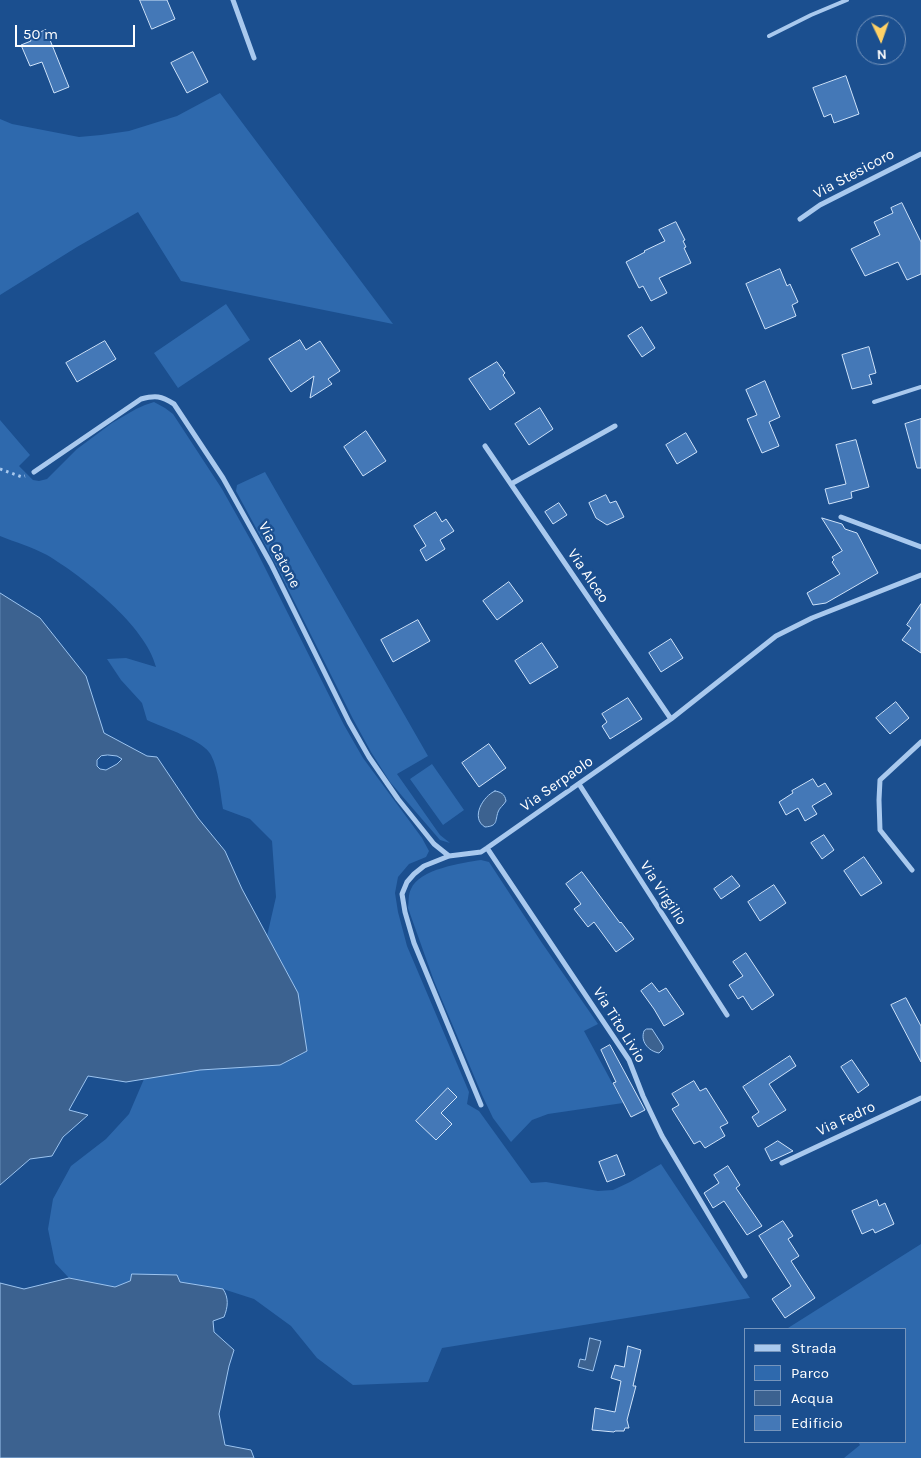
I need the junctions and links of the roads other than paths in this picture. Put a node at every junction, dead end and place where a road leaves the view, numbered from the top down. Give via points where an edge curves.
1 (233, 0) edge
2 (847, 0) edge
3 (769, 36) dead end
4 (254, 58) dead end
5 (921, 154) edge
6 (800, 219) dead end
7 (921, 387) edge
8 (874, 402) dead end
9 (615, 426) dead end
10 (485, 446) dead end
11 (34, 472) road end
12 (511, 484) junction
13 (841, 517) dead end
14 (921, 547) edge
15 (920, 577) edge
16 (671, 719) junction
17 (921, 742) edge
18 (579, 784) junction
19 (487, 848) junction
20 (449, 856) junction
21 (912, 870) dead end
22 (727, 1015) dead end
23 (921, 1098) edge
24 (481, 1105) dead end
25 (782, 1163) dead end
26 (745, 1276) dead end

1 - 4 street
2 - 3 lane
5 - 6 street, Via Stesicoro via 820,205
7 - 8 lane
9 - 12 street
10 - 12 street, Via Alceo
11 - 20 street, Via Catone via 141,399 151,396 174,404 223,478 266,555 369,757 434,844
12 - 16 street, Via Alceo
13 - 14 street
15 - 16 street, Via Serpaolo via 812,618 776,636
16 - 18 street, Via Serpaolo
17 - 21 street via 880,780 880,830
18 - 19 street, Via Serpaolo
18 - 22 street, Via Virgilio
19 - 20 street, Via Serpaolo via 481,852
19 - 26 street, Via Tito Livio via 629,1060 662,1136
20 - 24 street, Via Serpaolo via 424,866 414,874 402,894 414,943
23 - 25 street, Via Fedro

